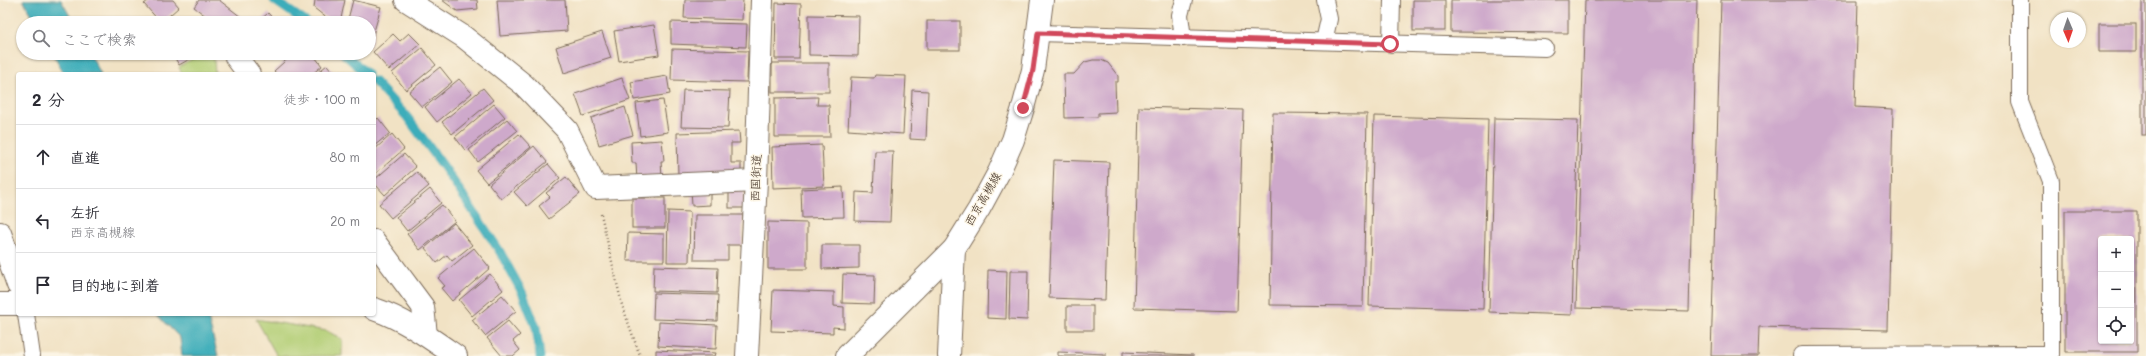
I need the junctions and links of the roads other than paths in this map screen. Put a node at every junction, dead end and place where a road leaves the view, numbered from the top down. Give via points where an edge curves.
1 (406, 0) edge
2 (762, 0) edge
3 (1042, 0) edge
4 (1184, 0) edge
5 (1325, 0) edge
6 (1392, 0) edge
7 (2020, 0) edge
8 (1038, 33) junction
9 (1183, 38) junction
10 (1324, 41) junction
11 (1390, 44) junction
12 (1545, 48) dead end
13 (756, 181) junction
14 (0, 233) edge
15 (376, 244) edge
16 (954, 248) junction
17 (16, 279) edge
18 (0, 304) edge
19 (16, 304) edge
20 (376, 310) edge
21 (26, 316) edge
22 (426, 334) junction
23 (1801, 355) edge
24 (2051, 355) edge
25 (32, 356) edge
26 (456, 356) edge
27 (747, 356) edge
28 (847, 356) edge
29 (949, 356) edge

1 - 13 street via 464,37 524,85 567,130 596,188
2 - 13 street, 西国街道
3 - 8 street, 西京高槻線
4 - 9 lane via 1180,15
5 - 10 lane via 1329,19
6 - 11 lane
7 - 24 lane via 2020,102 2050,181
8 - 9 lane
8 - 16 street, 西京高槻線 via 1033,70 1013,140 979,209
9 - 10 lane
10 - 11 lane
11 - 12 lane
13 - 27 street, 西国街道
14 - 17 street
15 - 22 street via 423,307
16 - 28 street, 西京高槻線
16 - 29 street
18 - 19 street
20 - 22 street
21 - 25 lane
22 - 26 street
23 - 24 lane

